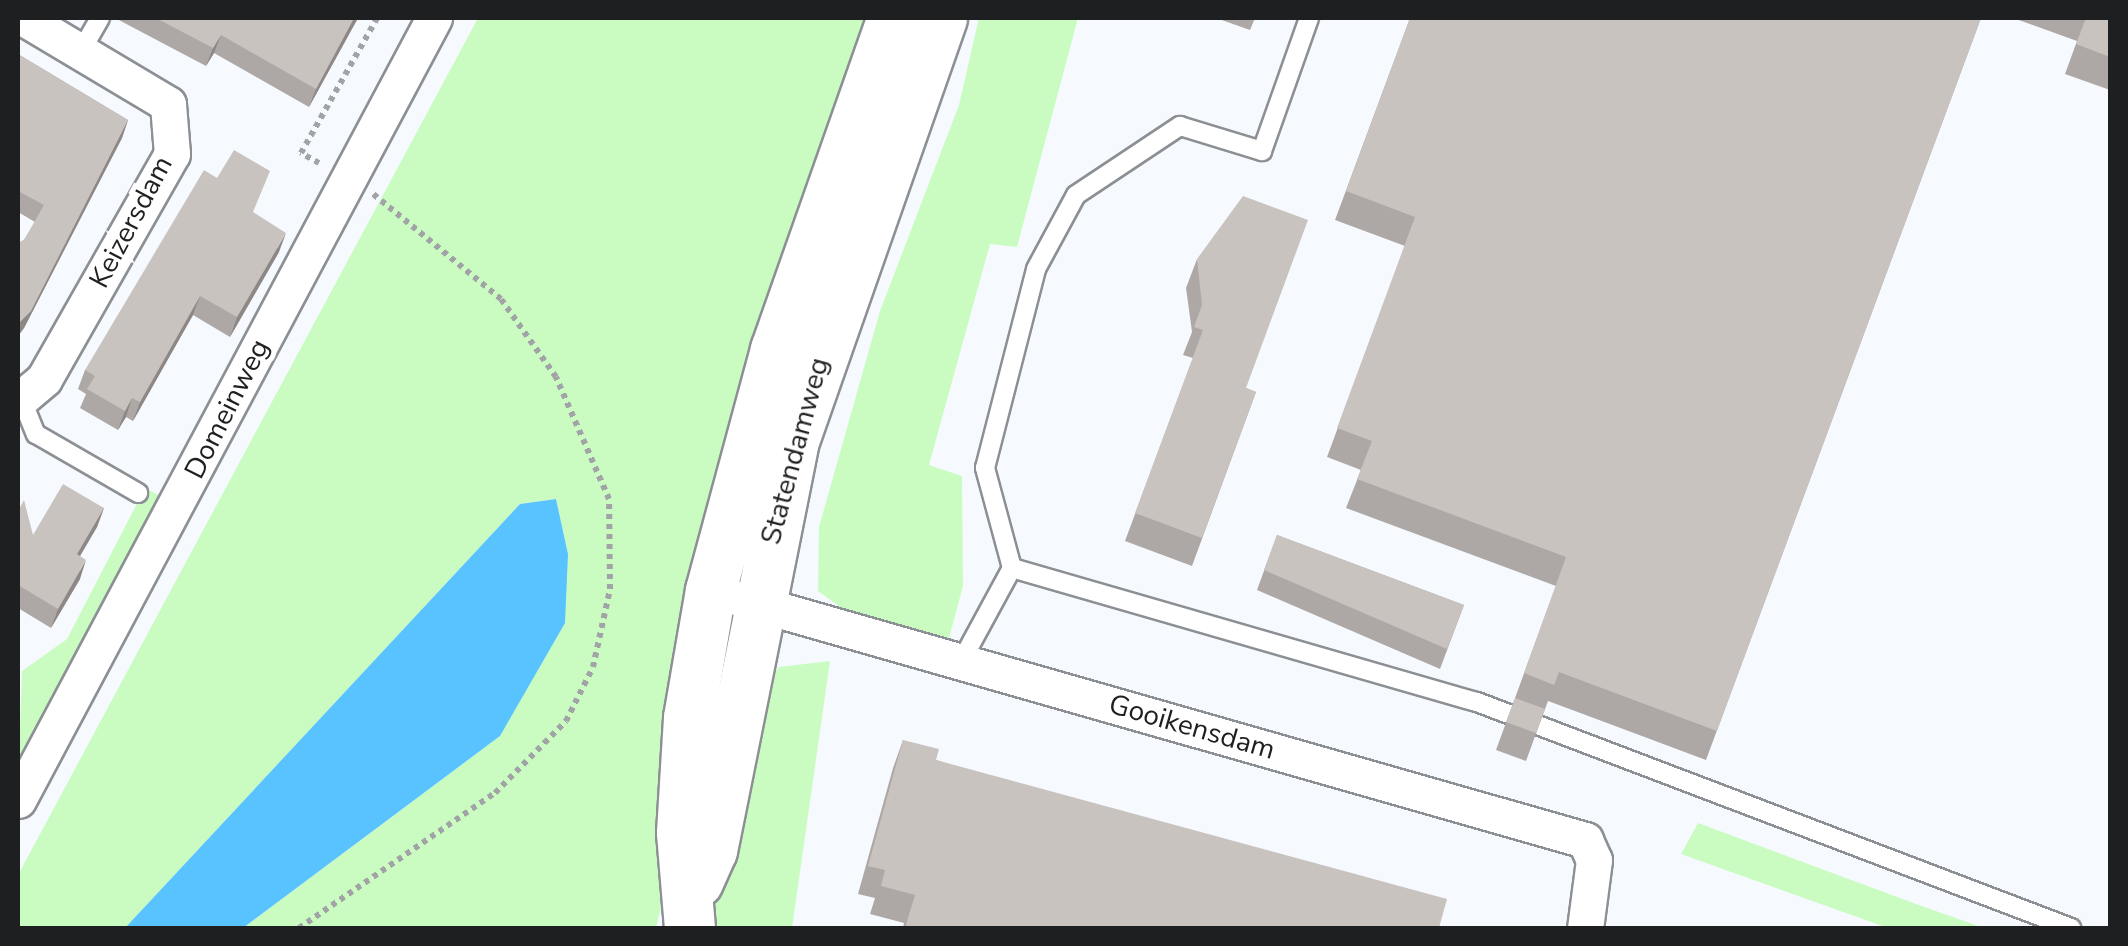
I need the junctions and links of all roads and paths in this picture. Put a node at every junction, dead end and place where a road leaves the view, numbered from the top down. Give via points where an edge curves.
1 (24, 18) edge
2 (100, 18) edge
3 (377, 18) edge
4 (434, 18) edge
5 (893, 18) edge
6 (942, 18) edge
7 (1309, 18) edge
8 (81, 51) junction
9 (346, 178) junction
10 (20, 400) edge
11 (138, 493) dead end
12 (1012, 568) junction
13 (734, 597) junction
14 (962, 660) junction
15 (18, 800) edge
16 (691, 912) edge
17 (299, 928) edge
18 (1585, 928) edge
19 (2071, 928) edge

1 - 8 street
2 - 8 lane
3 - 9 path via 301,153
4 - 9 street, Domeinweg
5 - 13 main road, Statendamweg via 776,350
6 - 13 main road, Statendamweg
7 - 12 lane via 1262,151 1180,126 1076,195 1036,268 985,468
8 - 10 street, Keizersdam via 168,104 172,154 44,378
9 - 15 street, Domeinweg
9 - 17 path via 452,250 556,377 608,499 610,589 593,667 566,721 495,793
10 - 11 lane, Keizersdam via 36,434
12 - 14 lane
12 - 19 lane via 1477,702
13 - 14 street, Gooikensdam
13 - 16 main road, Statendamweg via 712,851
14 - 18 street, Gooikensdam via 1585,840 1594,860

